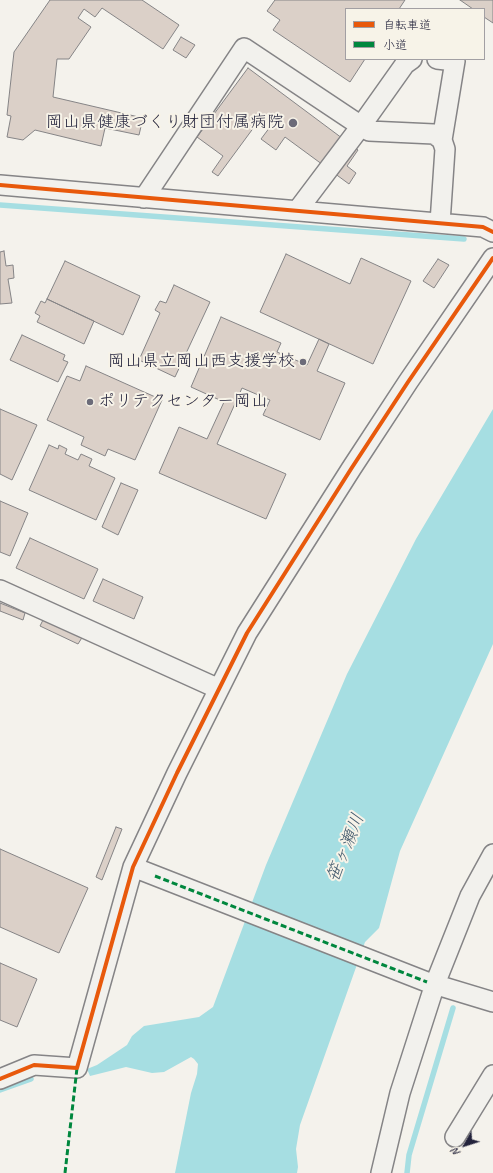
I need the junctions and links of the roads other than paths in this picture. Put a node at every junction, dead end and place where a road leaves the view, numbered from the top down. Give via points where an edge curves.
1 (411, 60) edge
2 (443, 60) edge
3 (361, 126) junction
4 (442, 140) junction
5 (0, 185) edge
6 (144, 198) junction
7 (297, 211) junction
8 (440, 223) junction
9 (493, 232) edge
10 (493, 258) edge
11 (0, 590) edge
12 (219, 689) junction
13 (493, 854) edge
14 (133, 867) junction
15 (431, 983) junction
16 (493, 1002) edge
17 (493, 1075) edge
18 (0, 1079) edge
19 (455, 1137) dead end
20 (381, 1173) edge

1 - 3 street via 405,64
2 - 4 street via 455,62
3 - 4 street via 369,131 434,134
3 - 6 street via 244,48
3 - 7 street
4 - 8 street via 445,149
5 - 6 street
6 - 7 street
7 - 8 street
8 - 9 street via 483,227
10 - 12 street via 351,469 247,633
11 - 12 street
12 - 14 street
13 - 15 street via 470,896
14 - 15 street
14 - 18 street via 76,1068 34,1065
15 - 16 street
15 - 20 street
17 - 19 street

